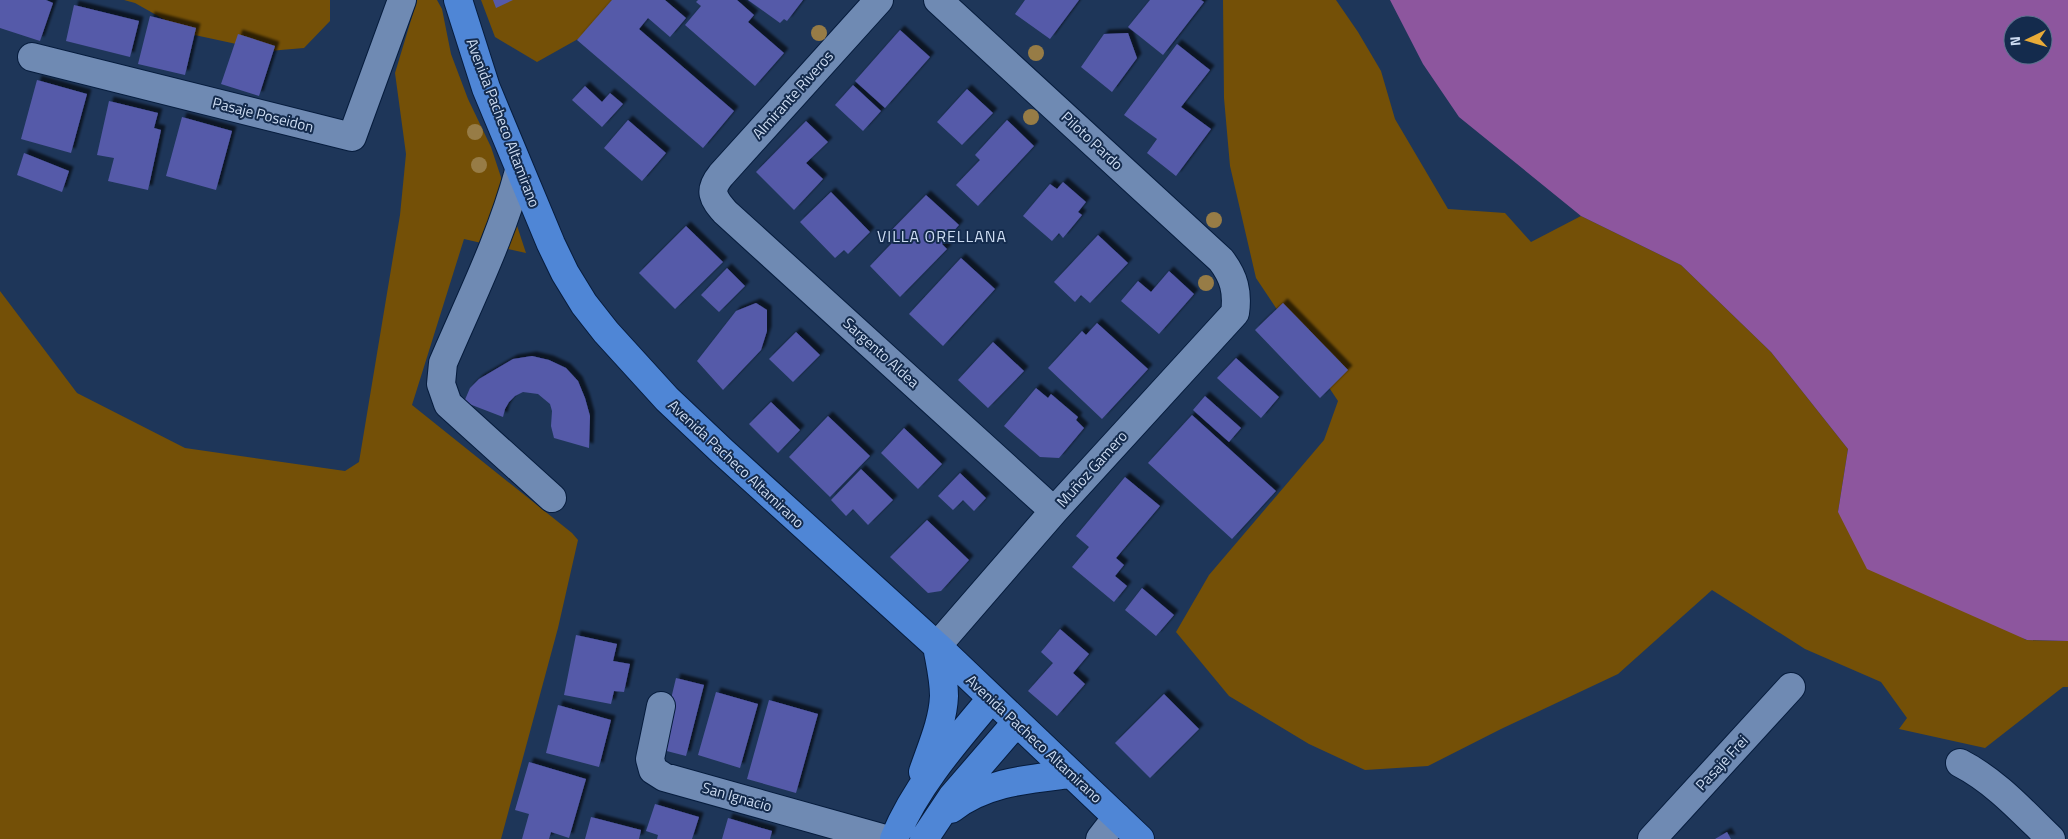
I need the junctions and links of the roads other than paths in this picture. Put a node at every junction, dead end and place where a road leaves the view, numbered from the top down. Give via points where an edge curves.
1 (402, 0) edge
2 (458, 0) edge
3 (879, 0) edge
4 (938, 0) edge
5 (32, 57) dead end
6 (519, 171) junction
7 (712, 192) joint
8 (1236, 288) joint
9 (552, 498) dead end
10 (1054, 510) junction
11 (936, 646) junction
12 (1791, 688) dead end
13 (991, 699) junction
14 (662, 706) dead end
15 (1016, 723) junction
16 (1960, 762) dead end
17 (1070, 774) junction
18 (914, 799) junction
19 (1117, 817) junction
20 (929, 831) edge
21 (885, 839) edge
22 (894, 839) edge
23 (1100, 839) edge
24 (1140, 839) edge
25 (1652, 839) edge
26 (2051, 839) edge

1 - 5 street, Pasaje Poseidon via 352,137
2 - 6 main road, Avenida Pacheco Altamirano via 486,88
3 - 7 street, Almirante Riveros via 721,175
4 - 8 street, Piloto Pardo via 1221,260 1230,271
6 - 9 street via 510,206 443,363 441,384 448,404
6 - 11 main road, Avenida Pacheco Altamirano via 565,273 606,332 667,399
7 - 10 street, Sargento Aldea via 726,212
8 - 10 street, Muñoz Gamero via 1235,313
10 - 11 street, Muñoz Gamero
11 - 13 main road, Avenida Pacheco Altamirano
11 - 18 main road via 943,682 942,712
12 - 25 street, Pasaje Frei
13 - 15 main road, Avenida Pacheco Altamirano
13 - 18 main road via 938,763
14 - 21 street, San Ignacio via 650,759 653,770 664,776
15 - 17 main road, Avenida Pacheco Altamirano
15 - 20 main road via 952,797
16 - 26 street via 1979,772
17 - 19 main road, Avenida Pacheco Altamirano
17 - 20 main road via 1001,784 958,804
18 - 22 main road
19 - 23 street
19 - 24 main road, Avenida Pacheco Altamirano

